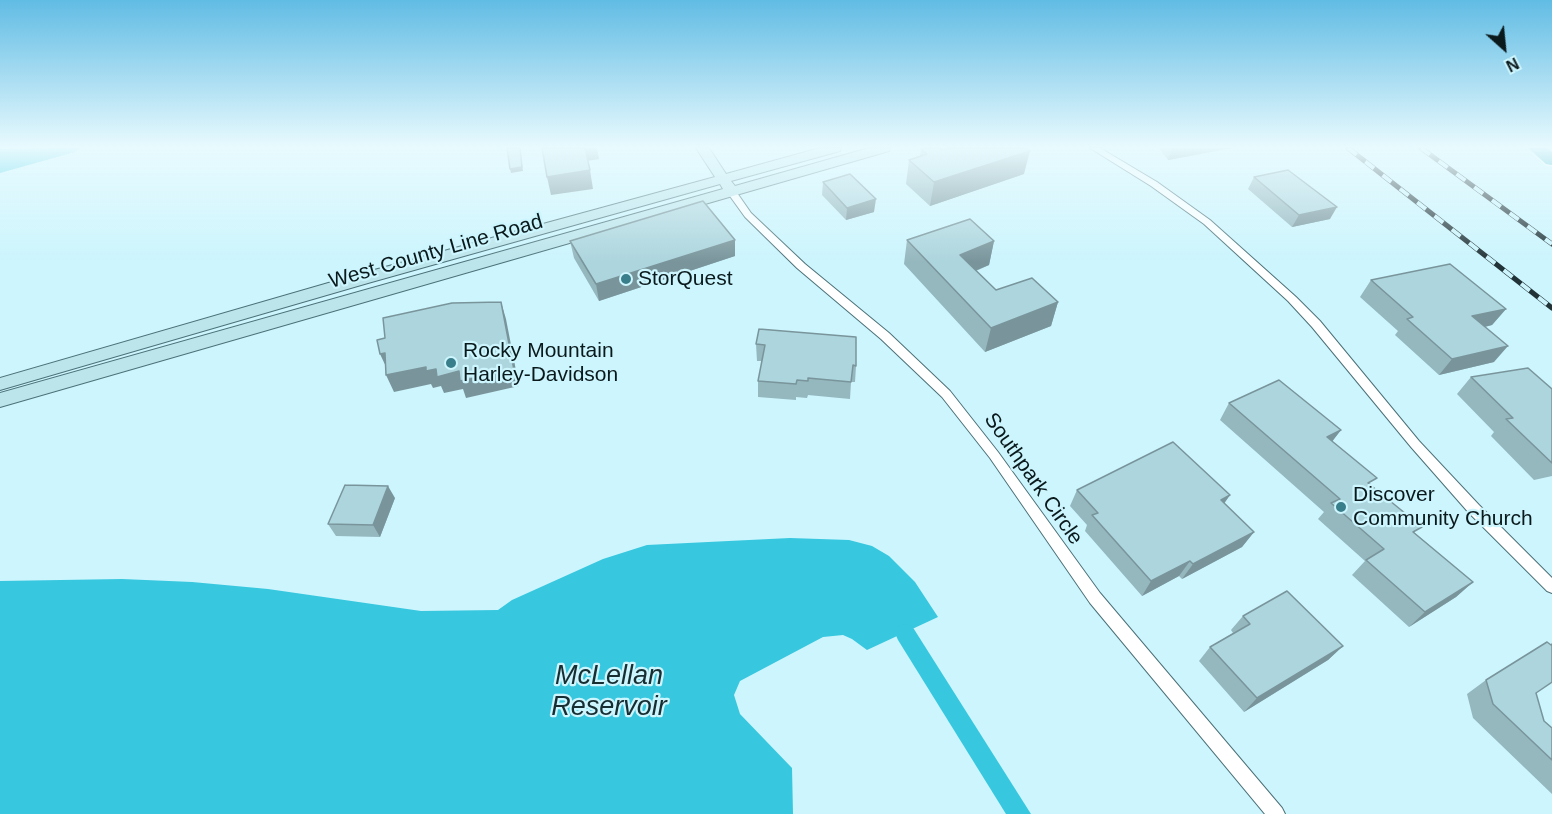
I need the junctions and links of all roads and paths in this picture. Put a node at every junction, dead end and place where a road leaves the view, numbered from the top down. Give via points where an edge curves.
1 (724, 186) edge
2 (725, 186) edge
3 (729, 186) edge
4 (1156, 186) edge
5 (0, 384) edge
6 (0, 400) edge
7 (1552, 587) edge
8 (1276, 814) edge

1 - 5 main road, West County Line Road via 351,282
2 - 6 main road, West County Line Road
3 - 8 street, Southpark Circle via 748,215 801,266 885,336 946,394 1095,598
4 - 7 street via 1207,222 1292,299 1422,452

